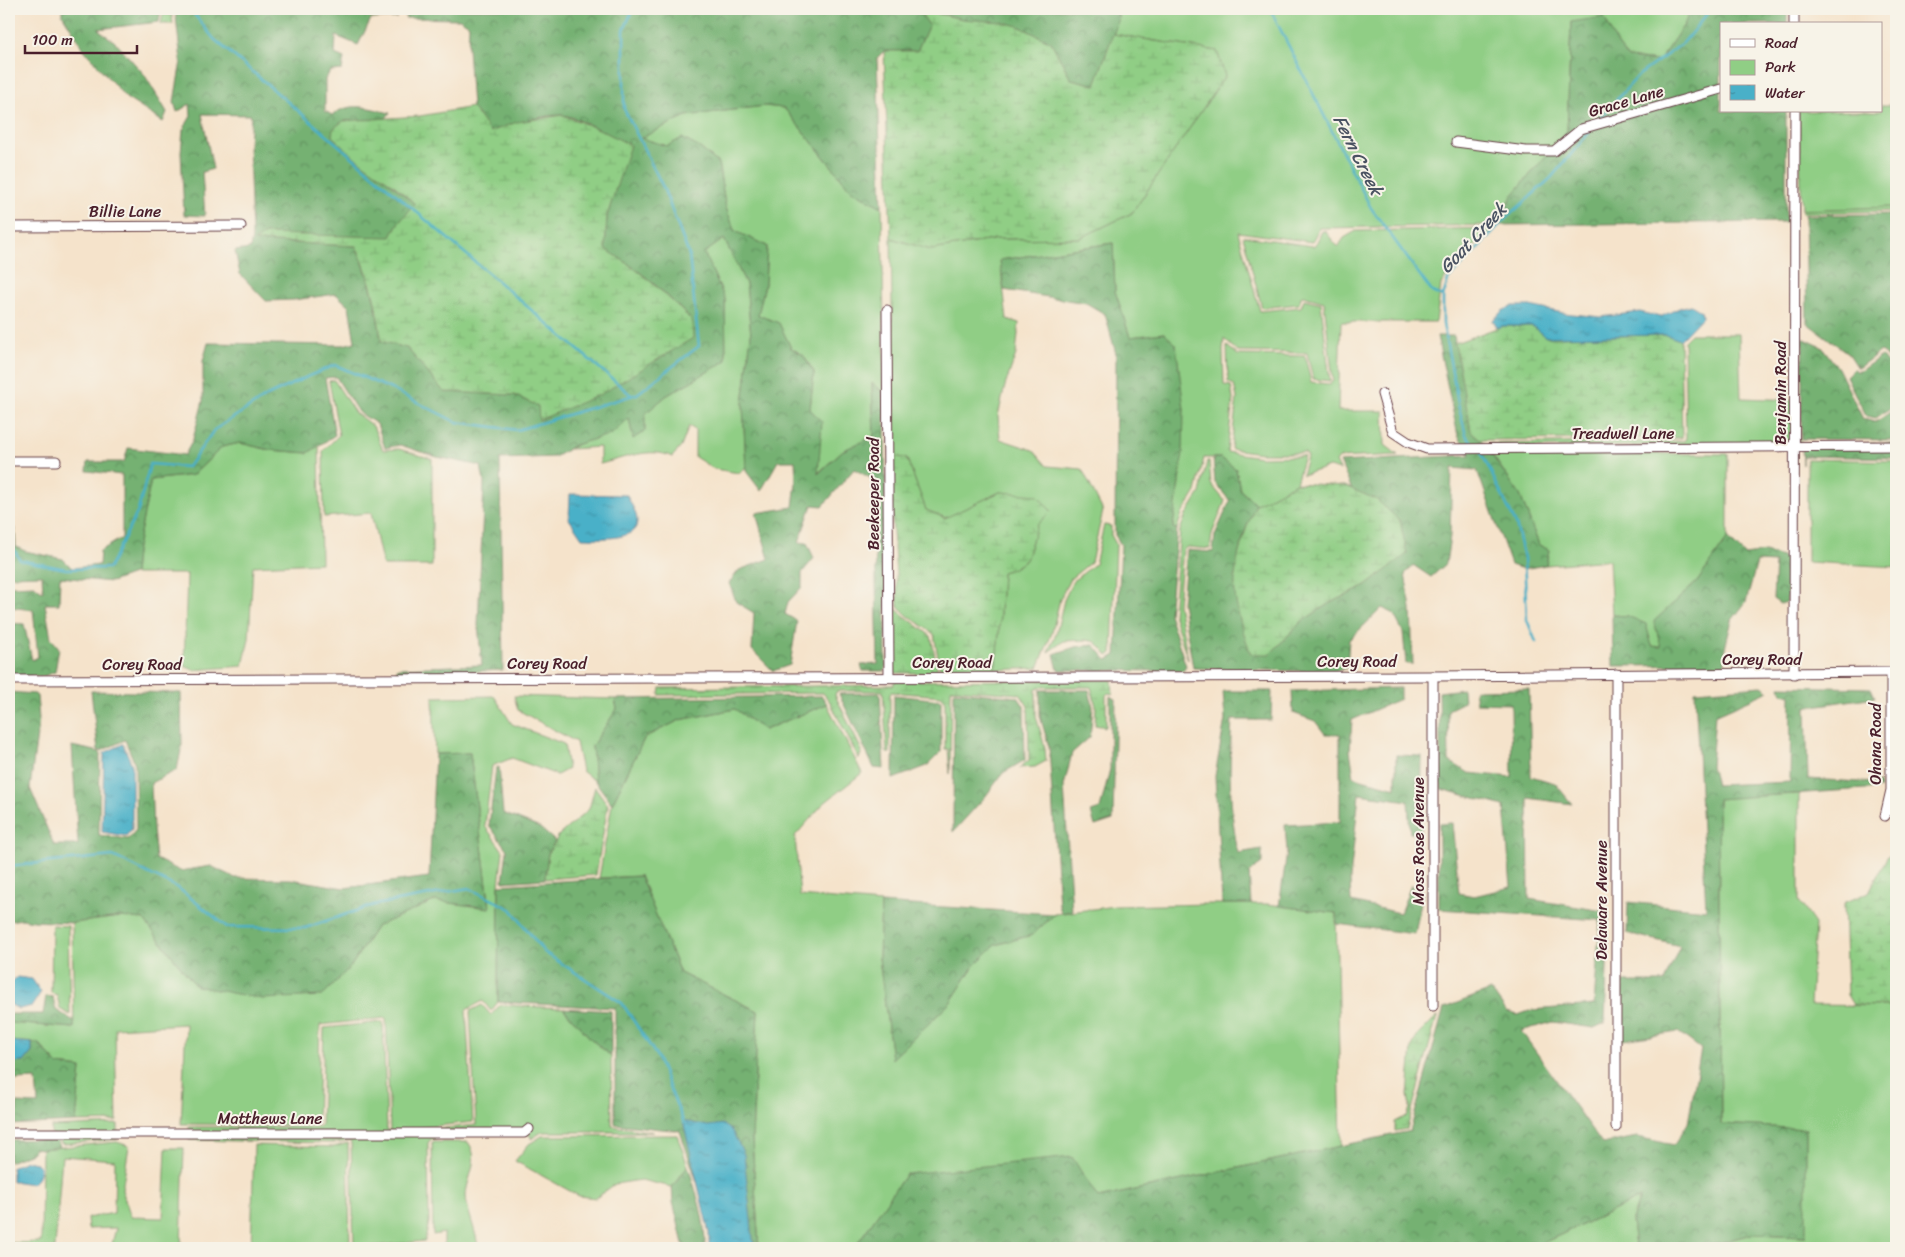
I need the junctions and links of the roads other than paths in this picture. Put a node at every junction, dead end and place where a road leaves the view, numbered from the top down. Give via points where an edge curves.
1 (1794, 9) edge
2 (1794, 22) edge
3 (1720, 89) edge
4 (1794, 112) edge
5 (1456, 142) dead end
6 (241, 226) dead end
7 (9, 227) edge
8 (887, 310) dead end
9 (1382, 394) dead end
10 (1896, 446) edge
11 (1795, 447) junction
12 (56, 460) dead end
13 (9, 461) edge
14 (1894, 672) edge
15 (1616, 674) junction
16 (1794, 674) junction
17 (1433, 676) junction
18 (888, 677) junction
19 (9, 680) edge
20 (1885, 816) dead end
21 (1433, 1006) dead end
22 (1616, 1126) dead end
23 (530, 1129) dead end
24 (9, 1134) edge

1 - 2 street
3 - 5 street, Grace Lane via 1581,129 1554,152
4 - 11 street, Benjamin Road
6 - 7 street, Billie Lane
8 - 18 street, Beekeeper Road
9 - 11 street, Treadwell Lane via 1393,432 1427,449
10 - 11 street, Treadwell Lane
11 - 16 street, Benjamin Road
12 - 13 street
14 - 16 street, Corey Road
14 - 20 street, Ohana Road via 1891,790
15 - 16 street, Corey Road
15 - 17 street, Corey Road
15 - 22 street, Delaware Avenue
17 - 18 street, Corey Road
17 - 21 street, Moss Rose Avenue
18 - 19 street, Corey Road
23 - 24 street, Matthews Lane via 524,1133

